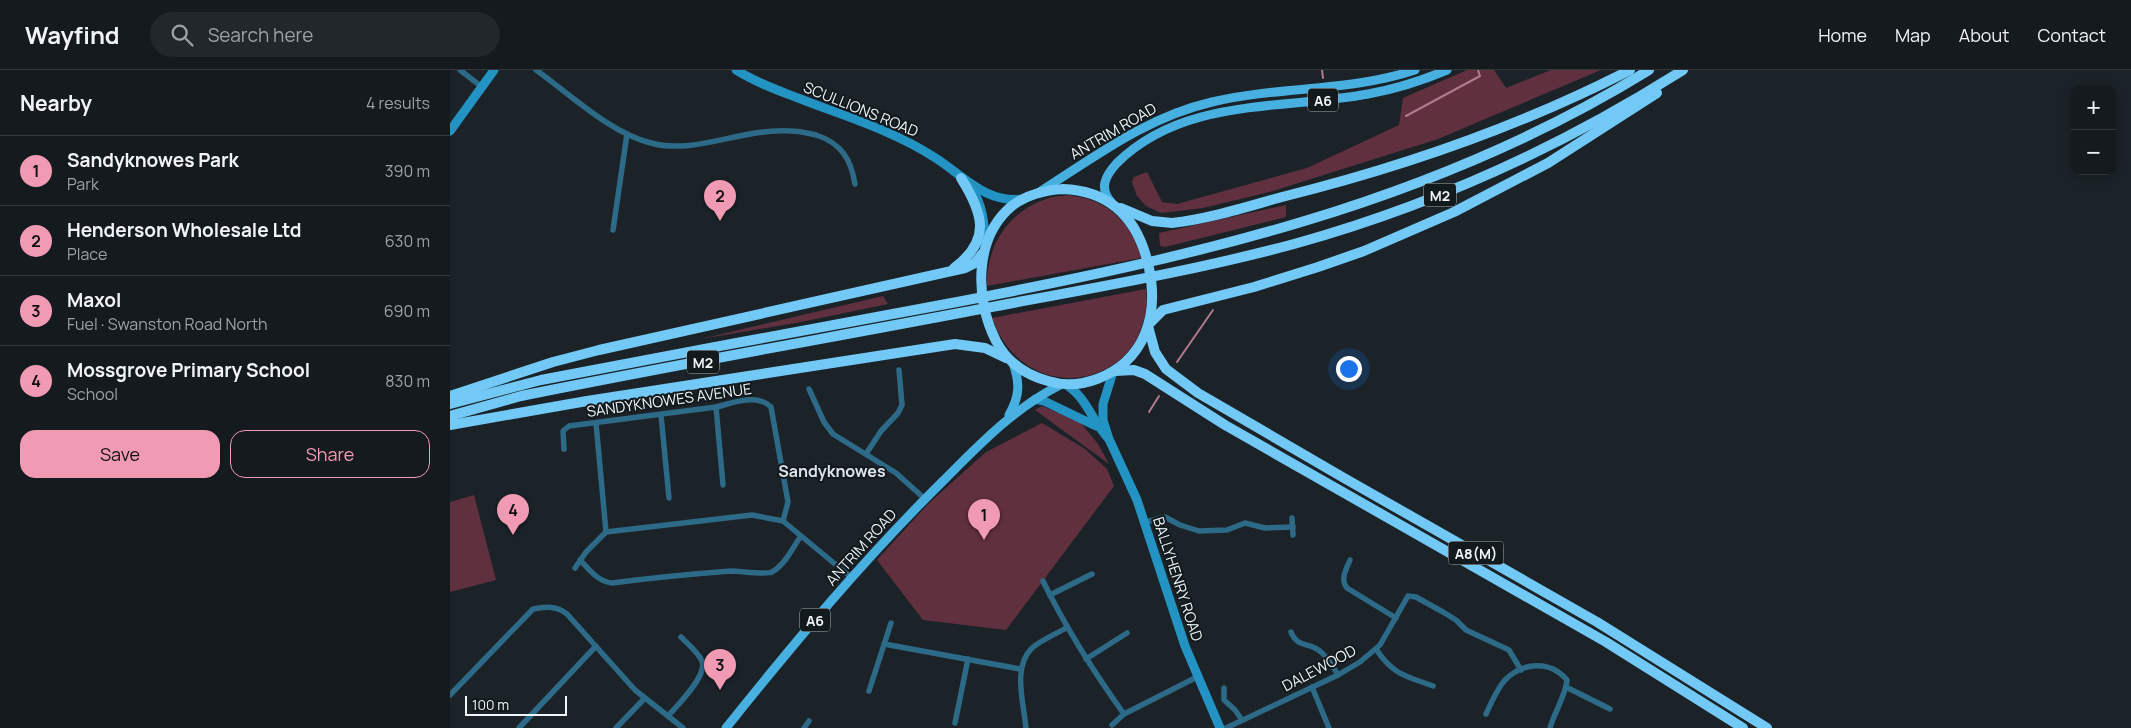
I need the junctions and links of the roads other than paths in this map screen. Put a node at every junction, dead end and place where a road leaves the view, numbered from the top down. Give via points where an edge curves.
1 (460, 70) edge
2 (494, 70) edge
3 (536, 70) edge
4 (736, 70) edge
5 (1415, 70) edge
6 (1447, 70) edge
7 (1630, 70) edge
8 (1649, 70) edge
9 (1683, 70) edge
10 (1691, 70) edge
11 (482, 87) junction
12 (450, 131) edge
13 (627, 134) junction
14 (961, 178) junction
15 (855, 184) dead end
16 (970, 185) junction
17 (1036, 194) junction
18 (1024, 199) junction
19 (1112, 204) junction
20 (614, 230) dead end
21 (985, 248) junction
22 (951, 271) junction
23 (1149, 325) junction
24 (1011, 361) junction
25 (899, 370) dead end
26 (1114, 371) junction
27 (1064, 384) junction
28 (809, 389) dead end
29 (450, 396) edge
30 (1035, 399) junction
31 (450, 404) edge
32 (716, 407) junction
33 (661, 415) junction
34 (450, 416) edge
35 (501, 416) junction
36 (1008, 417) junction
37 (596, 423) junction
38 (450, 426) edge
39 (1098, 428) junction
40 (450, 431) edge
41 (1109, 439) junction
42 (564, 449) dead end
43 (866, 454) junction
44 (724, 485) dead end
45 (669, 498) dead end
46 (924, 498) junction
47 (1292, 518) dead end
48 (783, 521) junction
49 (1146, 522) junction
50 (1293, 527) junction
51 (606, 532) junction
52 (1293, 535) dead end
53 (801, 536) junction
54 (580, 560) junction
55 (1350, 560) dead end
56 (575, 568) dead end
57 (1092, 574) dead end
58 (852, 578) junction
59 (1043, 580) dead end
60 (1050, 595) junction
61 (1396, 618) junction
62 (891, 623) dead end
63 (1066, 628) junction
64 (1291, 632) dead end
65 (1127, 633) dead end
66 (681, 637) dead end
67 (884, 644) junction
68 (596, 646) junction
69 (1376, 649) junction
70 (968, 659) junction
71 (1086, 659) junction
72 (1020, 668) junction
73 (1521, 670) junction
74 (1338, 675) junction
75 (1197, 676) junction
76 (1433, 686) dead end
77 (1566, 686) junction
78 (1312, 687) junction
79 (1224, 688) dead end
80 (869, 692) dead end
81 (450, 695) edge
82 (644, 699) junction
83 (1610, 708) dead end
84 (1124, 714) junction
85 (1486, 714) dead end
86 (668, 716) junction
87 (1242, 720) junction
88 (809, 721) dead end
89 (955, 722) dead end
90 (1112, 725) dead end
91 (730, 726) edge
92 (519, 728) edge
93 (616, 728) edge
94 (683, 728) edge
95 (804, 728) edge
96 (1026, 728) edge
97 (1220, 728) edge
98 (1226, 728) edge
99 (1330, 728) edge
100 (1550, 728) edge
101 (1742, 728) edge
102 (1767, 728) edge

1 - 11 street
2 - 11 main road
3 - 13 street
4 - 14 main road, SCULLIONS ROAD via 774,89 906,140
5 - 17 main road, ANTRIM ROAD / A6 via 1361,84 1230,98 1178,111 1134,132
6 - 19 main road, ANTRIM ROAD / A6 via 1405,86 1368,94 1233,109 1183,121 1149,138 1116,165 1104,186
7 - 19 highway via 1497,131 1319,188 1172,223 1152,221
8 - 31 highway, M2 via 1510,144 1339,212 1126,268 541,380
9 - 34 highway, M2 via 1569,136 1439,195 1305,241 1129,282 521,396
10 - 23 highway via 1563,155 1454,212 1318,267 1170,308 1158,313
11 - 12 main road
13 - 15 street via 651,144 674,146 779,130 805,132 833,142 843,150 851,164
13 - 20 street
14 - 16 main road, SCULLIONS ROAD
14 - 22 highway via 978,207 981,225 970,253
16 - 18 main road, SCULLIONS ROAD via 1001,199
16 - 21 main road, SCULLIONS ROAD via 984,216
17 - 18 highway, A6
17 - 19 highway, A6 via 1072,189 1091,193
18 - 21 highway, A6 via 1005,213
19 - 23 highway, A6 via 1130,221 1143,245 1153,287
21 - 22 highway via 975,263
21 - 24 highway, A6 via 980,272 984,301 992,333
22 - 29 highway via 599,350
23 - 26 highway, A6 via 1135,351
23 - 102 highway, A8(M) via 1155,352 1166,369 1198,393 1598,622
24 - 27 highway, A6 via 1040,379
24 - 35 highway via 985,348 955,344
24 - 36 main road, ANTRIM ROAD / A6 via 1019,390
25 - 43 street via 902,405
26 - 27 highway, A6 via 1084,383
26 - 41 main road, BALLYHENRY ROAD via 1103,404 1103,420
26 - 101 highway, A8(M) via 1134,370 1145,374 1225,426 1606,642
27 - 30 main road, ANTRIM ROAD / A6
27 - 39 main road, BALLYHENRY ROAD via 1082,400
28 - 43 street via 833,434
30 - 36 main road, ANTRIM ROAD / A6
30 - 39 main road
32 - 33 street, SANDYKNOWES AVENUE
32 - 44 street
32 - 48 street, SANDYKNOWES AVENUE via 755,399 771,407 788,502
33 - 37 street, SANDYKNOWES AVENUE
33 - 45 street
35 - 38 highway
35 - 40 highway
36 - 46 main road, ANTRIM ROAD / A6
37 - 42 street, SANDYKNOWES AVENUE via 569,426 563,431
37 - 51 street
39 - 41 main road, BALLYHENRY ROAD
41 - 49 main road, BALLYHENRY ROAD
43 - 46 street via 896,473
46 - 58 main road, ANTRIM ROAD / A6
47 - 50 street
48 - 51 street via 752,515
48 - 53 street
49 - 50 street via 1164,517 1199,531 1227,530 1245,523 1264,528
49 - 75 main road, BALLYHENRY ROAD
50 - 52 street
51 - 54 street
53 - 54 street via 784,560 772,572 764,574 731,571 612,583 594,576
53 - 58 street
54 - 56 street
55 - 61 street via 1343,583
57 - 60 street
58 - 91 main road, ANTRIM ROAD / A6
59 - 60 street
60 - 63 street
61 - 69 street, DALEWOOD
61 - 73 street, DALEWOOD via 1408,596 1416,597 1456,620 1466,630 1509,650
62 - 67 street
63 - 71 street
63 - 72 street via 1033,647
64 - 74 street via 1298,644 1320,651
65 - 71 street
66 - 86 street via 700,657 703,673
67 - 70 street
67 - 80 street
68 - 81 street via 560,608 533,610
68 - 82 street
68 - 92 street
69 - 74 street, DALEWOOD
69 - 76 street via 1396,672
70 - 72 street
70 - 89 street
71 - 84 street
72 - 96 street
73 - 77 street via 1538,664 1547,666 1567,680
73 - 85 street via 1504,681
74 - 78 street, DALEWOOD
75 - 84 street
75 - 97 main road, BALLYHENRY ROAD
77 - 83 street
77 - 100 street
78 - 87 street, DALEWOOD
78 - 99 street
79 - 87 street via 1224,700
82 - 86 street
82 - 93 street
84 - 90 street
86 - 94 street
87 - 98 street, DALEWOOD
88 - 95 street

